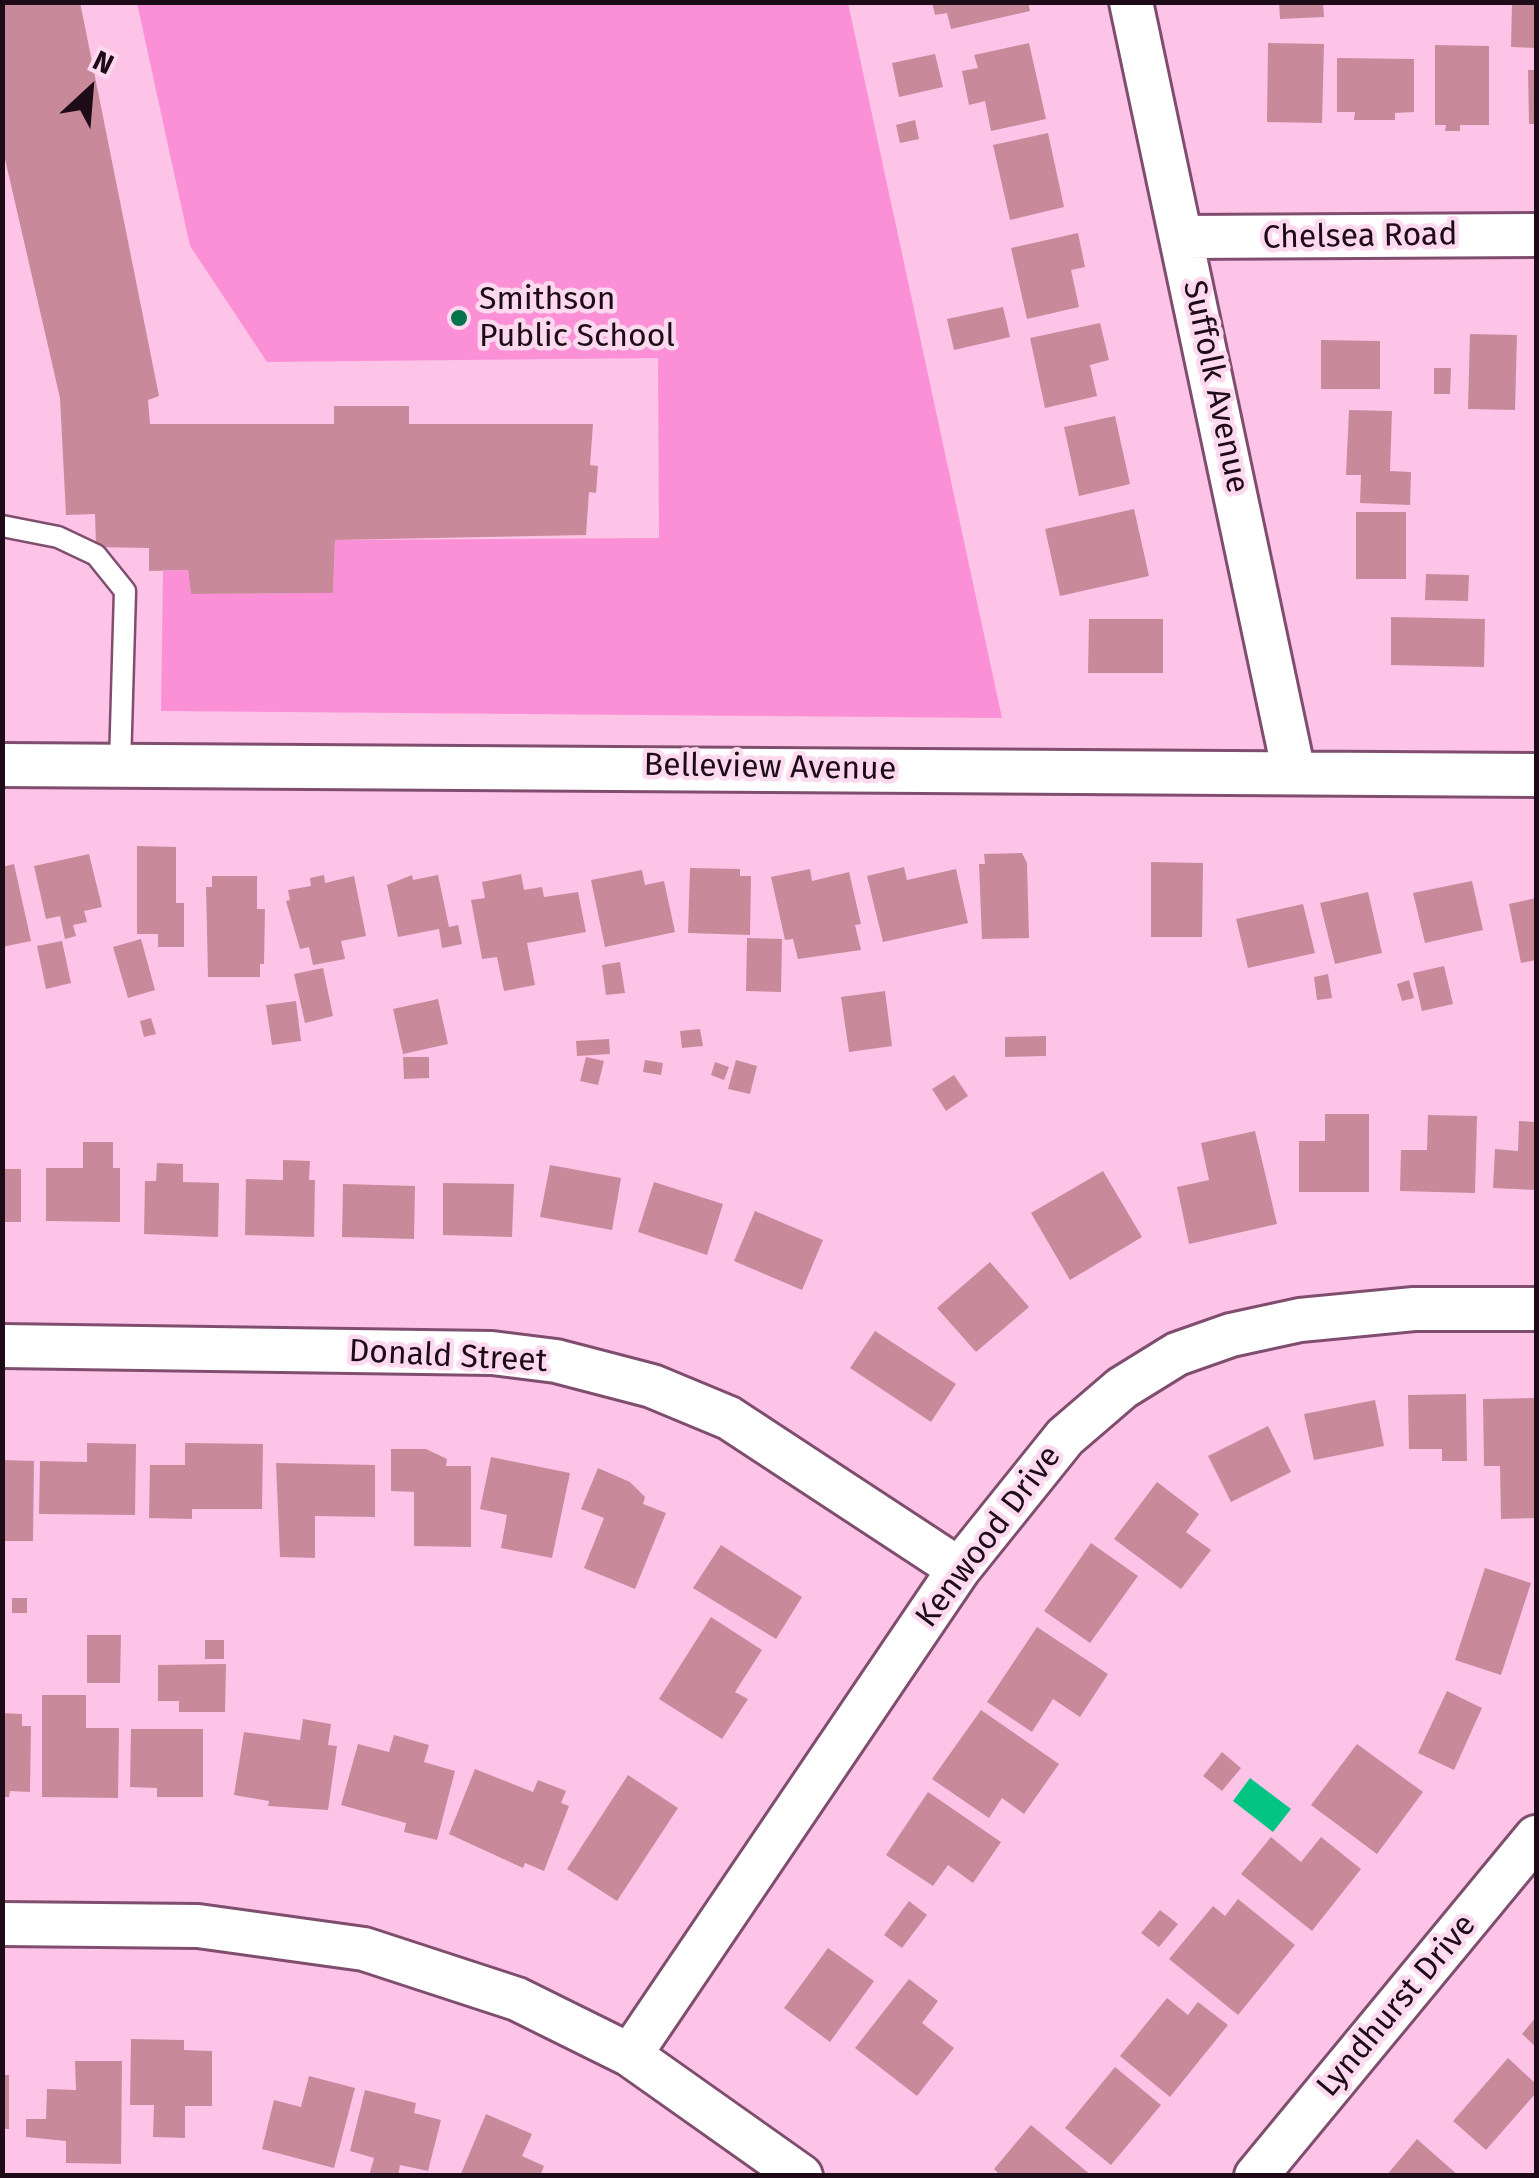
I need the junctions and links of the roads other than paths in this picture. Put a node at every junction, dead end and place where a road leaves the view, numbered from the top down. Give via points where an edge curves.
1 (1131, 2) edge
2 (1536, 235) edge
3 (1183, 237) junction
4 (2, 526) edge
5 (2, 765) edge
6 (120, 765) junction
7 (1294, 773) junction
8 (1536, 774) edge
9 (1536, 1308) edge
10 (2, 1346) edge
11 (960, 1568) junction
12 (1536, 1837) edge
13 (2, 1924) edge
14 (630, 2055) junction
15 (801, 2176) edge
16 (1256, 2176) edge

1 - 3 street, Suffolk Avenue
2 - 3 street, Chelsea Road
3 - 7 street, Suffolk Avenue
4 - 6 lane via 58,537 96,554 125,590
5 - 6 street, Belleview Avenue
6 - 7 street, Belleview Avenue
7 - 8 street, Belleview Avenue
9 - 11 street, Kenwood Drive via 1414,1308 1300,1320 1177,1354 1122,1388 1064,1437
10 - 11 street, Donald Street via 492,1353 592,1369 728,1418
11 - 14 street, Kenwood Drive
12 - 16 street, Lyndhurst Drive
13 - 14 street via 198,1926 364,1949 517,1998
14 - 15 street

